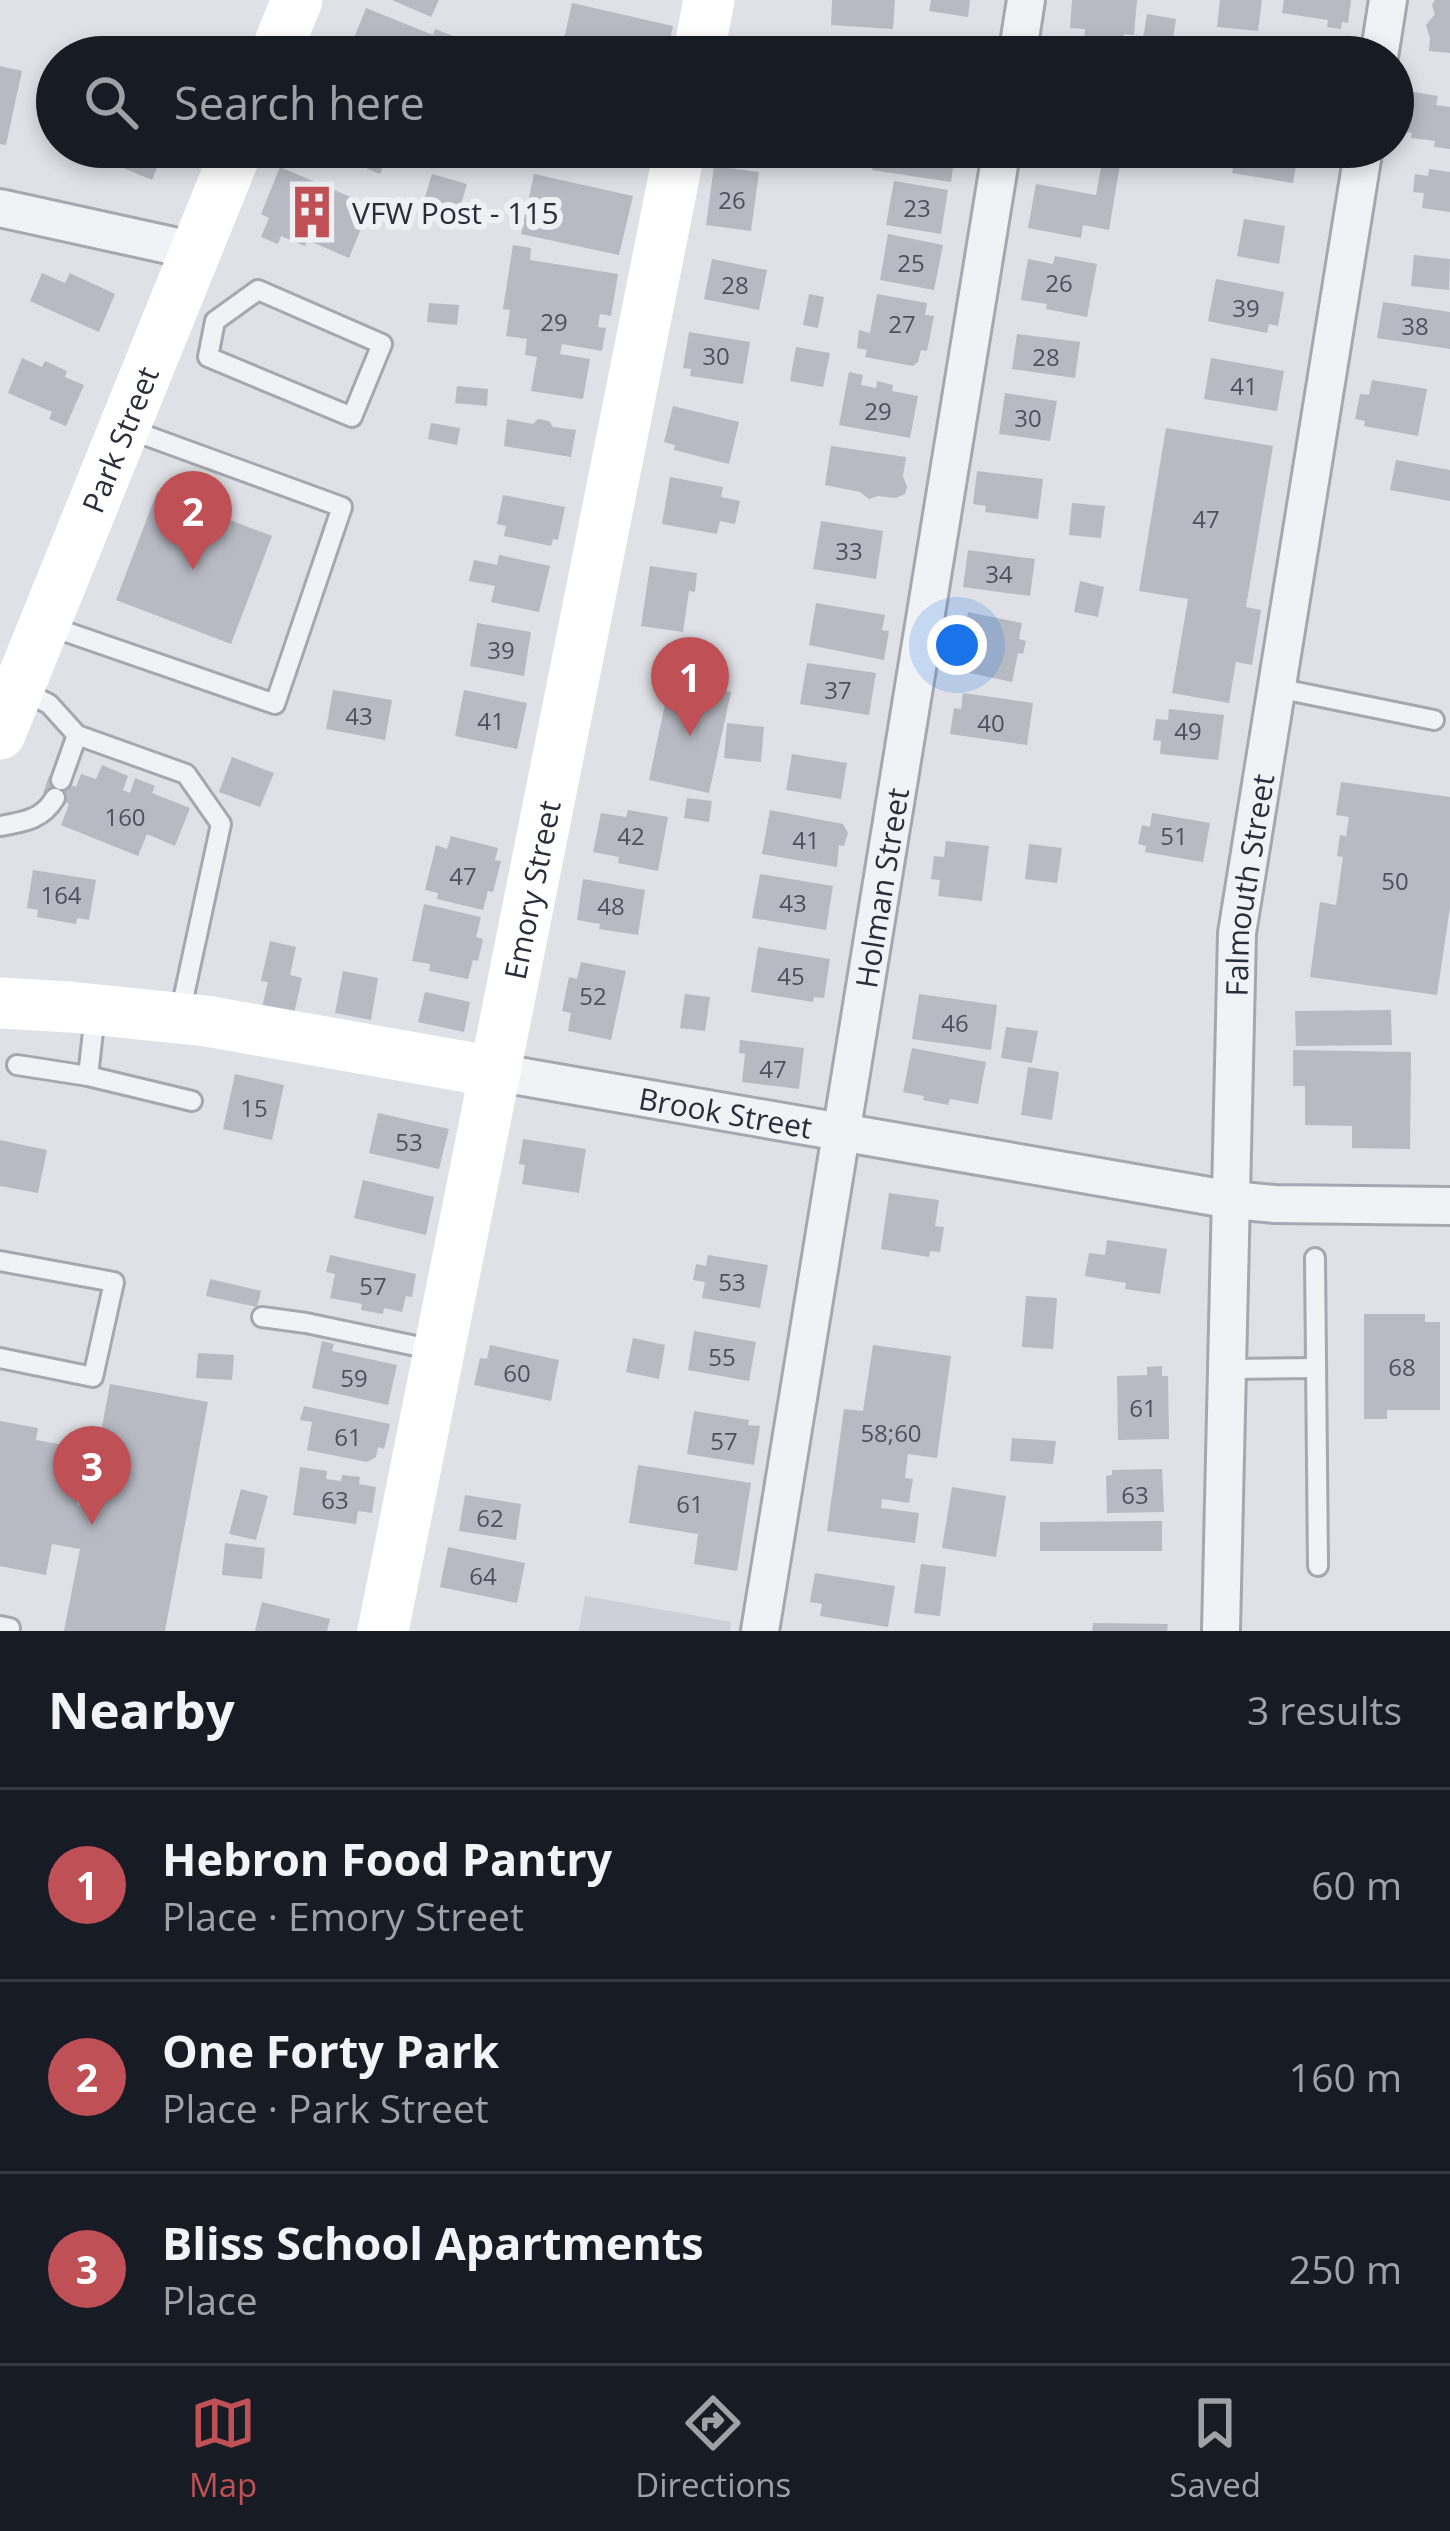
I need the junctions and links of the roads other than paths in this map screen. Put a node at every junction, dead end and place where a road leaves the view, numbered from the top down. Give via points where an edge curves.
1 (297, 0) edge
2 (709, 0) edge
3 (1026, 0) edge
4 (1388, 0) edge
5 (282, 36) edge
6 (702, 36) edge
7 (1020, 36) edge
8 (1382, 36) edge
9 (229, 168) edge
10 (676, 168) edge
11 (999, 168) edge
12 (1361, 168) edge
13 (0, 208) edge
14 (196, 250) junction
15 (194, 313) junction
16 (124, 428) junction
17 (44, 625) junction
18 (1276, 688) junction
19 (9, 711) edge
20 (1435, 720) dead end
21 (77, 735) junction
22 (0, 826) edge
23 (0, 1003) edge
24 (96, 1009) junction
25 (179, 1018) junction
26 (17, 1065) dead end
27 (495, 1072) junction
28 (88, 1076) junction
29 (192, 1100) dead end
30 (841, 1132) junction
31 (1232, 1200) junction
32 (1450, 1206) edge
33 (1315, 1258) dead end
34 (0, 1261) edge
35 (262, 1317) dead end
36 (440, 1351) junction
37 (0, 1358) edge
38 (1316, 1368) junction
39 (1228, 1370) junction
40 (1318, 1566) dead end
41 (383, 1631) edge
42 (760, 1631) edge
43 (1221, 1631) edge

1 - 5 main road
2 - 6 main road
3 - 7 street
4 - 8 street
9 - 14 main road, Park Street
10 - 27 main road, Emory Street
11 - 30 street, Holman Street
12 - 18 street, Falmouth Street
13 - 14 street
14 - 15 main road, Park Street
15 - 15 lane via 208,357 352,417 382,344 257,290
15 - 16 main road, Park Street
16 - 17 main road, Park Street
16 - 17 lane via 342,507 274,704
17 - 19 main road, Park Street
18 - 20 lane
18 - 31 street, Falmouth Street via 1237,933
19 - 21 lane via 49,704
21 - 22 lane via 50,806
21 - 25 lane via 187,774 220,824
23 - 24 main road, Brook Street
24 - 25 main road, Brook Street
24 - 28 lane
25 - 27 main road, Brook Street
26 - 28 lane
27 - 30 street, Brook Street
27 - 36 main road, Emory Street
28 - 29 lane
30 - 31 street, Brook Street
30 - 42 street, Holman Street
31 - 32 street, Brook Street
31 - 39 street, Falmouth Street
33 - 38 lane
34 - 37 lane via 114,1282 93,1377
35 - 36 lane
36 - 41 main road, Emory Street
38 - 39 lane
38 - 40 lane
39 - 43 street, Falmouth Street

